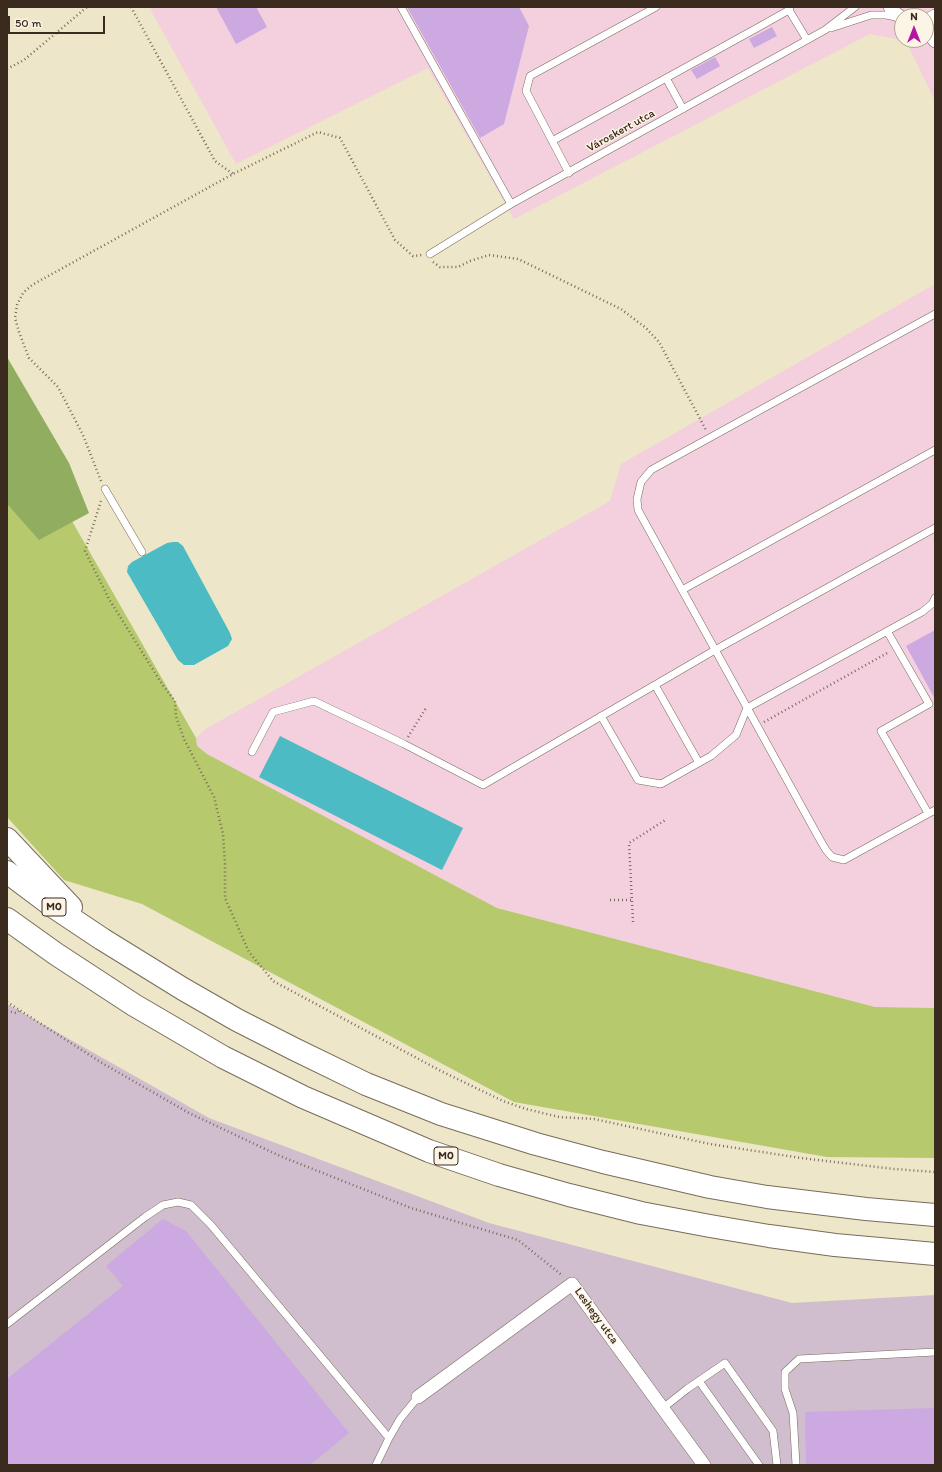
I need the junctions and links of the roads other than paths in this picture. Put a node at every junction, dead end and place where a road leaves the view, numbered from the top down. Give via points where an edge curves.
1 (401, 7) edge
2 (656, 7) edge
3 (855, 7) edge
4 (790, 8) edge
5 (894, 16) edge
6 (825, 30) junction
7 (807, 40) junction
8 (666, 78) junction
9 (683, 109) junction
10 (552, 141) junction
11 (569, 173) junction
12 (511, 204) junction
13 (430, 254) road end
14 (935, 310) edge
15 (935, 314) edge
16 (923, 319) junction
17 (935, 450) edge
18 (105, 490) road end
19 (935, 528) edge
20 (142, 552) dead end
21 (682, 590) junction
22 (935, 598) edge
23 (887, 631) junction
24 (715, 650) junction
25 (655, 685) junction
26 (747, 708) junction
27 (602, 716) junction
28 (252, 752) dead end
29 (699, 763) junction
30 (935, 810) edge
31 (928, 813) junction
32 (7, 839) edge
33 (7, 872) edge
34 (7, 919) edge
35 (102, 939) junction
36 (935, 1214) edge
37 (935, 1254) edge
38 (7, 1324) edge
39 (935, 1352) edge
40 (699, 1381) junction
41 (418, 1397) joint
42 (663, 1408) junction
43 (389, 1438) junction
44 (376, 1465) edge
45 (704, 1465) edge
46 (759, 1465) edge
47 (776, 1465) edge
48 (796, 1465) edge

1 - 12 lane
2 - 10 lane via 530,76 526,91
3 - 6 lane, Városkert utca
4 - 7 lane
4 - 8 lane
5 - 6 lane, Városkert utca via 871,15
6 - 7 lane, Városkert utca
7 - 9 lane, Városkert utca
8 - 9 lane
8 - 10 lane
9 - 11 lane, Városkert utca
10 - 11 lane
11 - 12 lane, Városkert utca
12 - 13 lane, Városkert utca
14 - 16 lane
15 - 16 lane
16 - 21 lane via 651,470 641,482 637,499 638,510
17 - 21 lane
18 - 20 lane
19 - 24 lane
21 - 24 lane
22 - 23 lane via 922,612
23 - 26 lane
23 - 31 lane via 929,704 881,731
24 - 25 lane
24 - 26 lane
25 - 27 lane
25 - 29 lane
26 - 29 lane via 736,735
26 - 31 lane via 832,857 844,860
27 - 28 lane via 483,785 314,701 273,712
27 - 29 lane via 638,780 661,784
30 - 31 lane
32 - 35 highway
33 - 35 highway, M0
34 - 37 highway, M0 via 134,1005 223,1057 303,1097 429,1151 499,1175 649,1214 784,1238
35 - 36 highway, M0 via 189,993 294,1050 366,1084 462,1121 596,1160 710,1187 866,1209
38 - 43 lane via 163,1205 178,1202 191,1205 211,1225
39 - 48 lane via 799,1358 785,1372 785,1389 793,1413
40 - 42 lane
40 - 46 lane
40 - 47 lane via 725,1363 773,1431
41 - 42 street, Leshegy utca via 572,1284
41 - 43 lane
42 - 45 street, Leshegy utca
43 - 44 lane

